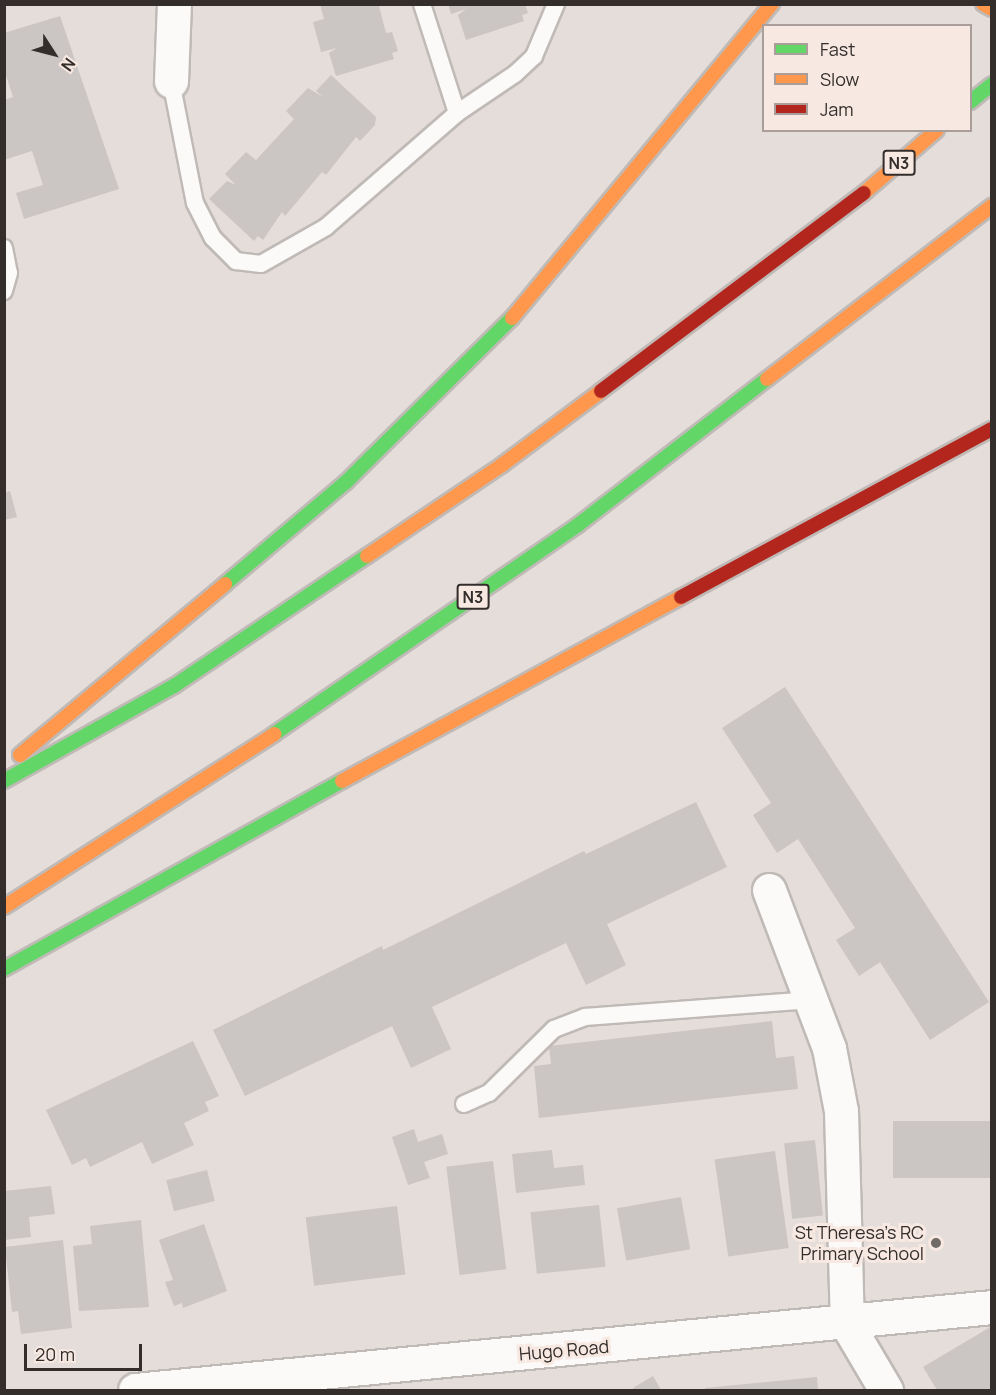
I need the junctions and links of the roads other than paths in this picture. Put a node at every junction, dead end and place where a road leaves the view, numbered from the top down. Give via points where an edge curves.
1 (174, 4) edge
2 (422, 4) edge
3 (556, 4) edge
4 (772, 4) edge
5 (983, 4) edge
6 (992, 9) edge
7 (171, 81) joint
8 (992, 84) edge
9 (972, 100) edge
10 (457, 113) junction
11 (935, 132) edge
12 (992, 206) edge
13 (4, 248) edge
14 (4, 291) edge
15 (992, 429) edge
16 (4, 768) edge
17 (4, 781) edge
18 (769, 890) dead end
19 (4, 907) edge
20 (4, 969) edge
21 (813, 1000) junction
22 (464, 1104) dead end
23 (992, 1307) edge
24 (848, 1324) junction
25 (135, 1390) edge
26 (886, 1390) edge

1 - 7 street
2 - 10 lane
3 - 10 lane via 534,56 516,74
4 - 16 main road via 512,317 346,482
5 - 6 main road
7 - 10 lane via 195,203 213,238 236,261 261,264 326,227
8 - 9 main road
11 - 17 main road, N3 via 861,195 502,465 174,686
12 - 19 main road, N3 via 569,532 211,778
13 - 14 lane via 9,273
15 - 20 main road via 244,833
18 - 21 street
21 - 22 lane via 586,1017 554,1029 489,1093
21 - 24 street via 829,1048 841,1111
23 - 24 street, Hugo Road
24 - 25 street, Hugo Road
24 - 26 street

